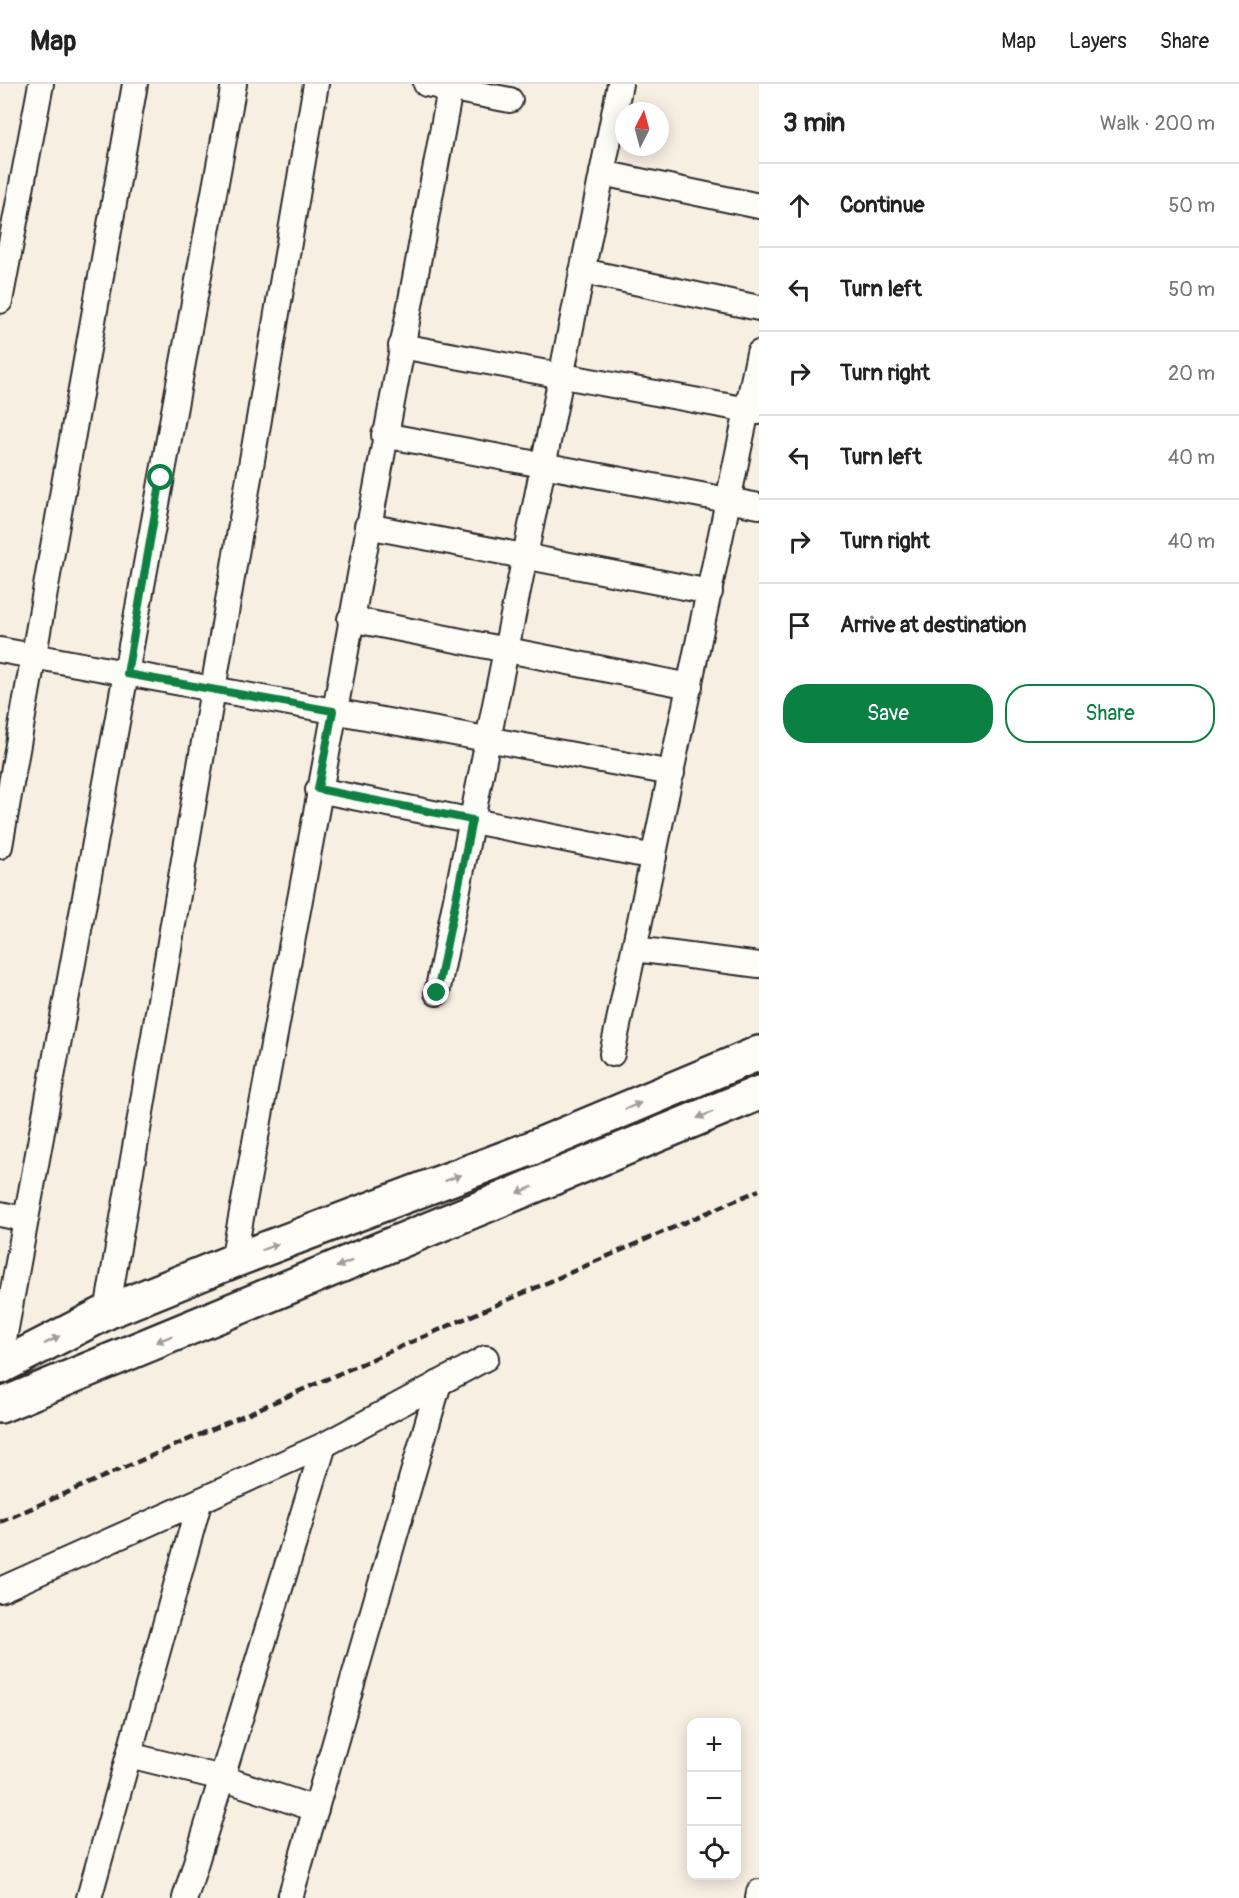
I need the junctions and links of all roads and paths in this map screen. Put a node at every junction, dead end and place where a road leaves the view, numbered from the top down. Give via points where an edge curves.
1 (41, 84) edge
2 (135, 84) edge
3 (234, 84) edge
4 (316, 84) edge
5 (426, 84) edge
6 (620, 84) edge
7 (450, 86) edge
8 (510, 100) dead end
9 (602, 172) junction
10 (759, 206) edge
11 (582, 271) junction
12 (0, 301) edge
13 (759, 308) edge
14 (401, 346) junction
15 (759, 353) edge
16 (562, 374) junction
17 (753, 411) edge
18 (384, 435) junction
19 (543, 463) junction
20 (729, 500) junction
21 (759, 506) edge
22 (367, 526) junction
23 (525, 555) junction
24 (710, 592) junction
25 (350, 620) junction
26 (506, 648) junction
27 (0, 650) edge
28 (34, 657) junction
29 (127, 674) junction
30 (690, 686) junction
31 (212, 688) junction
32 (333, 711) junction
33 (488, 740) junction
34 (672, 774) junction
35 (318, 789) junction
36 (472, 820) junction
37 (0, 846) edge
38 (654, 856) junction
39 (635, 949) junction
40 (759, 965) edge
41 (437, 993) dead end
42 (759, 1053) edge
43 (612, 1054) dead end
44 (759, 1093) edge
45 (0, 1214) edge
46 (24, 1219) junction
47 (233, 1261) junction
48 (108, 1312) junction
49 (486, 1358) dead end
50 (0, 1361) edge
51 (0, 1366) edge
52 (439, 1383) junction
53 (0, 1406) edge
54 (324, 1445) junction
55 (199, 1503) junction
56 (0, 1590) edge
57 (129, 1755) junction
58 (222, 1778) junction
59 (316, 1809) junction
60 (759, 1892) edge
61 (89, 1898) edge
62 (185, 1898) edge
63 (290, 1898) edge
64 (758, 1898) edge

1 - 12 street
2 - 28 street
3 - 29 street
4 - 31 street
5 - 7 street
6 - 9 street
7 - 8 street
7 - 14 street
9 - 10 street
9 - 11 street
11 - 13 street
11 - 16 street
14 - 16 street
14 - 18 street
15 - 17 street
16 - 17 street
16 - 19 street
17 - 20 street
18 - 19 street
18 - 22 street
19 - 20 street
19 - 23 street
20 - 21 street
20 - 24 street
22 - 23 street
22 - 25 street
23 - 24 street
23 - 26 street
24 - 30 street
25 - 26 street
25 - 32 street
26 - 30 street
26 - 33 street
27 - 28 street
28 - 29 street
28 - 37 street
29 - 31 street
29 - 46 street
30 - 34 street
31 - 32 street
31 - 48 street
32 - 33 street
32 - 35 street
33 - 34 street
33 - 36 street
34 - 38 street
35 - 36 street
35 - 47 street
36 - 38 street
36 - 41 street
38 - 39 street
39 - 40 street
39 - 43 street
47 -> 42 street via 532,1148
44 -> 53 street
45 - 46 street
46 - 50 street
47 - 48 street
51 -> 48 street
49 - 52 street
52 - 54 street
52 - 59 street
54 - 55 street
54 - 58 street
55 - 56 street
55 - 57 street
57 - 58 street
57 - 61 street
58 - 59 street
58 - 62 street
59 - 63 street
60 - 64 street

